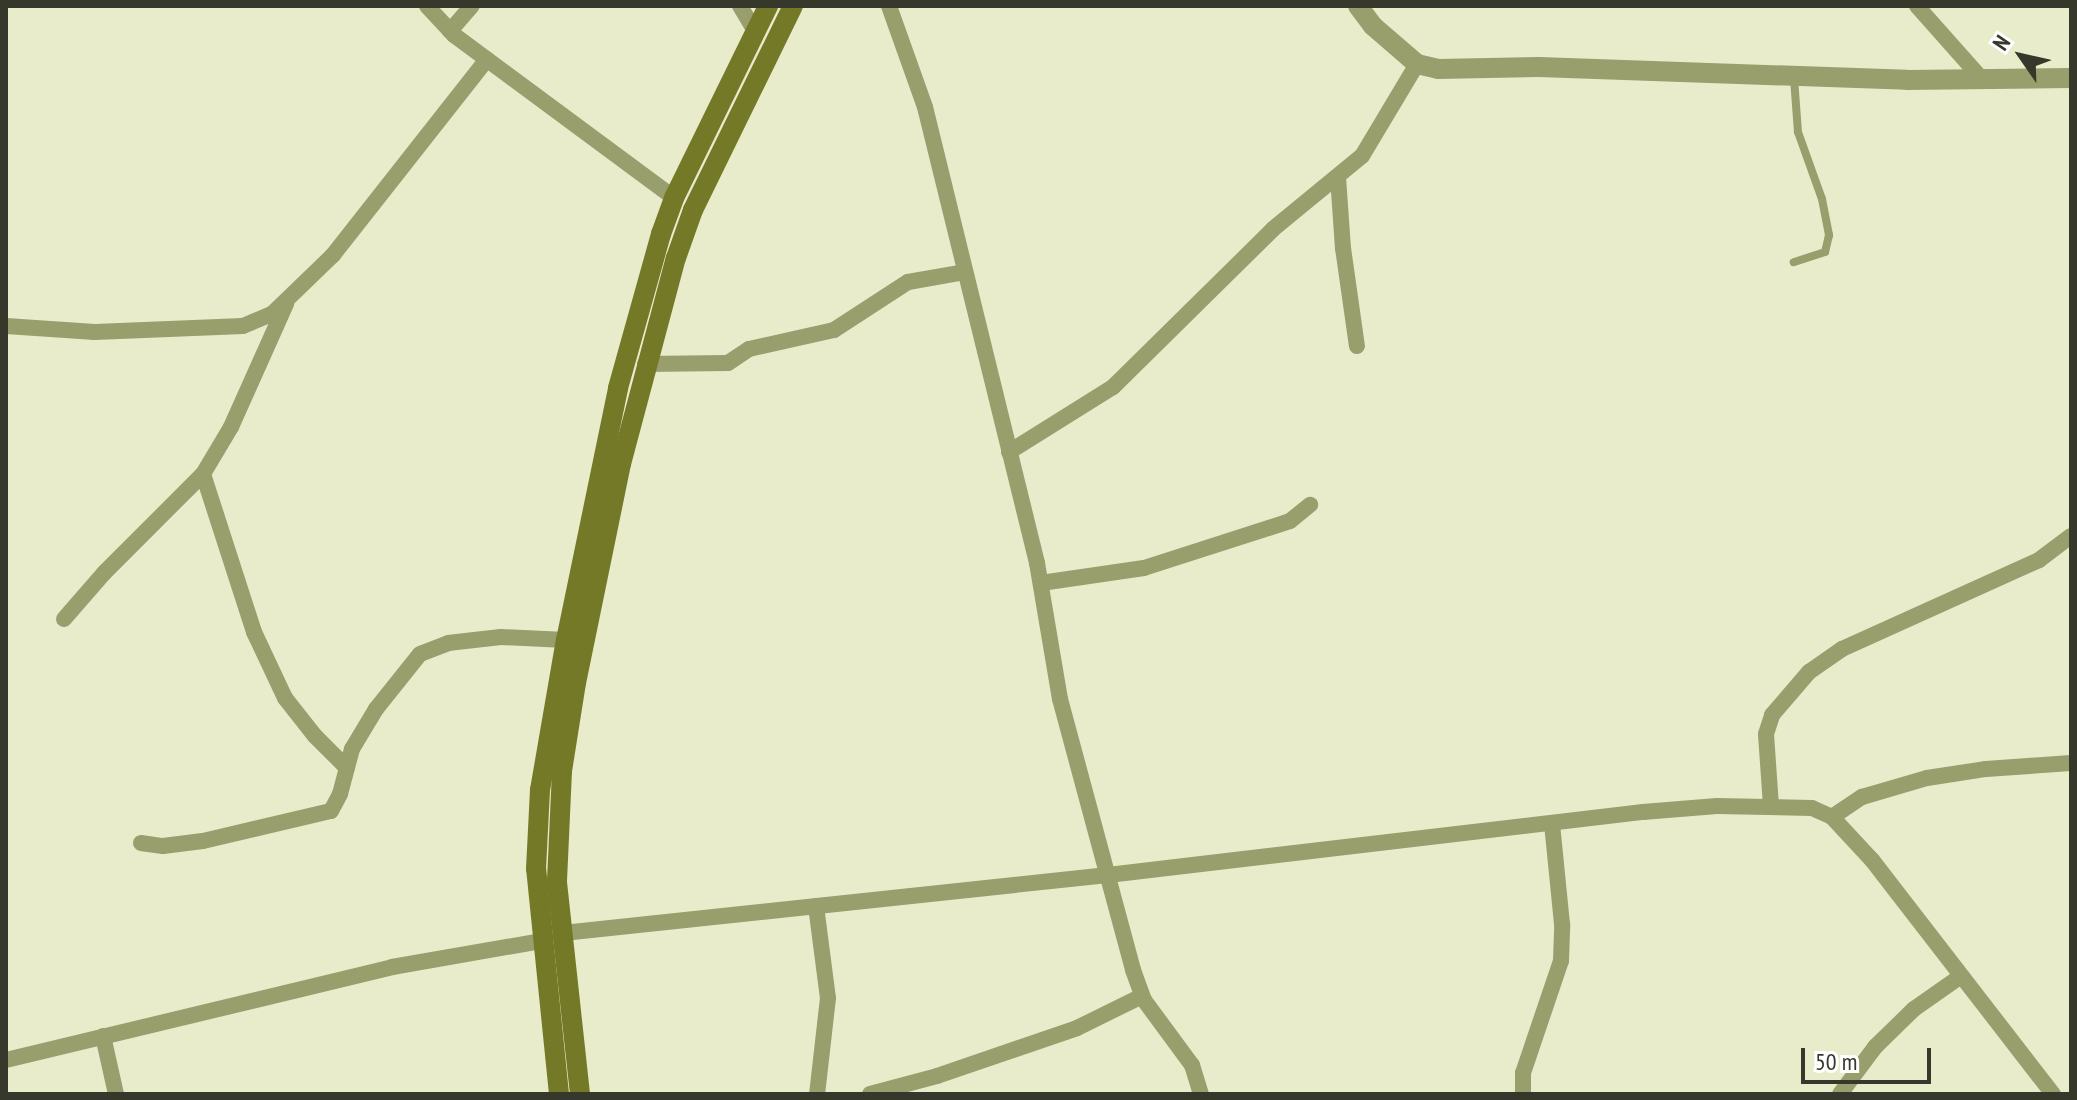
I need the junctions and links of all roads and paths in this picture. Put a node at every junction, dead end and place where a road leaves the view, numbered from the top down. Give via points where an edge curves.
1 (427, 6) edge
2 (472, 6) edge
3 (740, 6) edge
4 (768, 6) edge
5 (793, 6) edge
6 (889, 6) edge
7 (1358, 6) edge
8 (1917, 6) edge
9 (450, 31) junction
10 (756, 33) junction
11 (487, 59) junction
12 (1417, 64) junction
13 (1794, 78) junction
14 (1981, 78) junction
15 (2071, 78) edge
16 (1338, 177) junction
17 (674, 198) junction
18 (1794, 262) dead end
19 (964, 272) junction
20 (287, 301) junction
21 (6, 326) edge
22 (1357, 346) dead end
23 (645, 364) junction
24 (1009, 452) junction
25 (203, 474) junction
26 (1310, 505) dead end
27 (2071, 536) edge
28 (1041, 583) junction
29 (64, 619) dead end
30 (566, 640) junction
31 (2071, 763) edge
32 (347, 768) junction
33 (1771, 806) junction
34 (1832, 817) junction
35 (1552, 823) junction
36 (141, 843) dead end
37 (1108, 875) junction
38 (816, 906) junction
39 (563, 933) junction
40 (541, 941) junction
41 (1961, 976) junction
42 (1142, 996) junction
43 (103, 1036) junction
44 (6, 1060) edge
45 (116, 1094) edge
46 (559, 1094) edge
47 (580, 1094) edge
48 (817, 1094) edge
49 (870, 1094) edge
50 (1201, 1094) edge
51 (1523, 1094) edge
52 (1840, 1094) edge
53 (2053, 1094) edge

1 - 9 street
2 - 9 street
3 - 10 street
4 - 10 main road
5 - 23 main road via 693,210
6 - 19 street via 925,107
7 - 12 street
8 - 14 street
9 - 11 street
10 - 17 main road
11 - 17 street
11 - 20 street via 333,255
12 - 13 street via 1438,69 1539,67
12 - 16 street via 1376,136
13 - 14 street
13 - 18 lane via 1798,132 1829,235 1825,252
14 - 15 street
16 - 22 street
16 - 24 street via 1273,229 1113,387
17 - 30 main road via 635,320
19 - 23 street via 908,282 834,330 749,349 728,363
19 - 24 street
20 - 21 street via 243,326 95,332
20 - 25 street via 231,427
23 - 39 main road via 562,771 557,881
24 - 28 street
25 - 29 street
25 - 32 street via 254,632 285,698
26 - 28 street via 1290,521 1144,568
27 - 33 street via 2039,560 1842,649 1809,672 1772,715 1766,734
28 - 37 street via 1060,699
30 - 32 street via 501,637 448,643 420,654 376,709
30 - 40 main road via 540,790 536,869
31 - 34 street via 1927,778 1862,797
32 - 36 street via 331,811 318,817 203,841
33 - 34 street via 1812,808
33 - 35 street
34 - 41 street
35 - 37 street
35 - 51 street via 1561,961 1523,1073
37 - 38 street
37 - 42 street
38 - 39 street
38 - 48 street via 828,998
39 - 47 main road
40 - 43 street via 392,967
40 - 46 main road
41 - 52 street via 1914,1009 1875,1047
41 - 53 street
42 - 49 street via 1077,1028
42 - 50 street via 1192,1065
43 - 44 street
43 - 45 street

